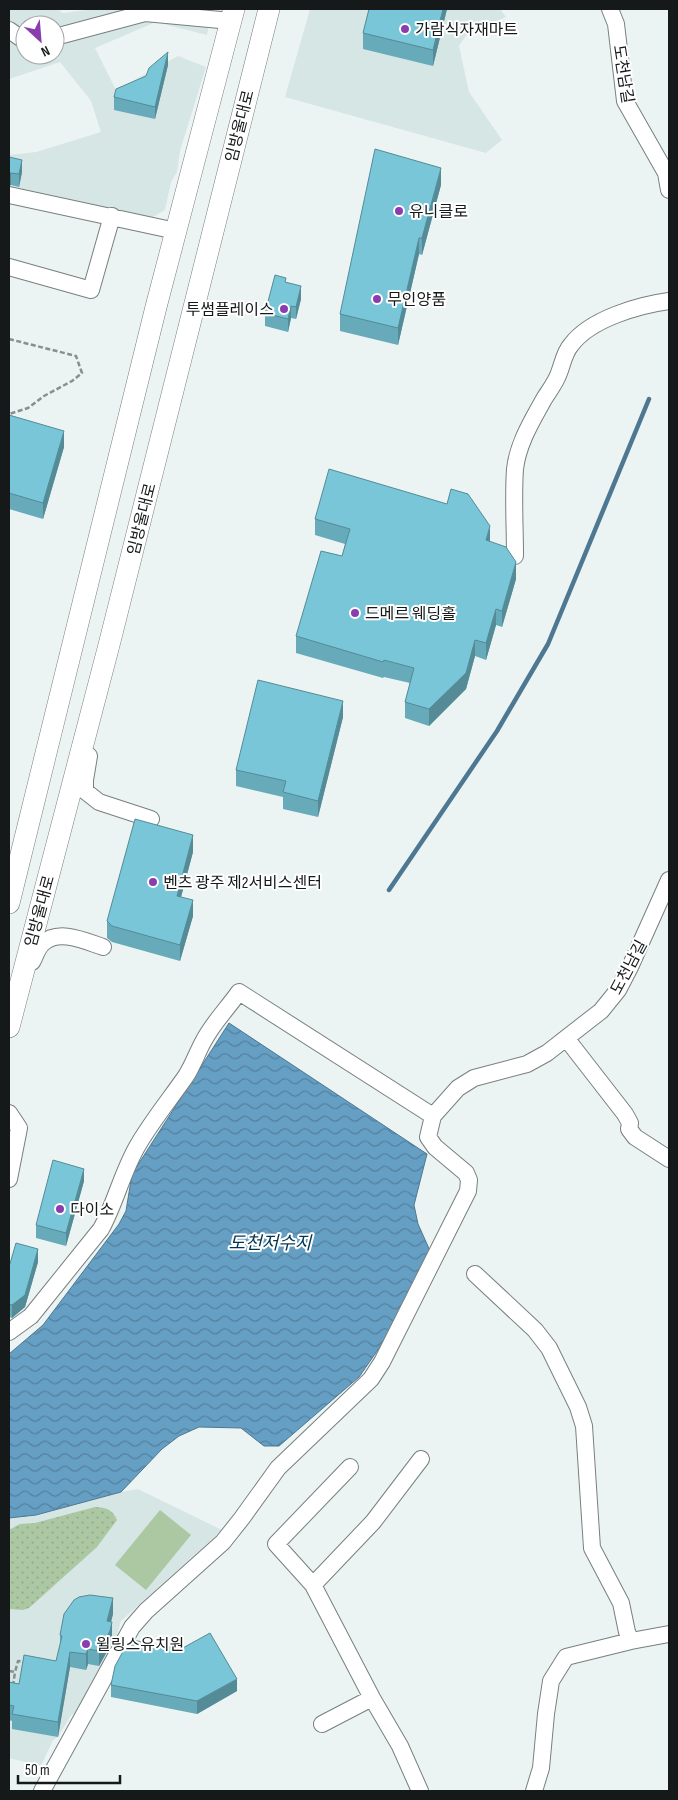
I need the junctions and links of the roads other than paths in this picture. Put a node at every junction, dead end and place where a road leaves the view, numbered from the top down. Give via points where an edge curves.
1 (269, 9) edge
2 (610, 9) edge
3 (198, 13) edge
4 (233, 15) edge
5 (65, 33) edge
6 (669, 190) edge
7 (9, 195) edge
8 (112, 216) junction
9 (176, 231) junction
10 (9, 267) edge
11 (669, 301) edge
12 (515, 556) edge
13 (87, 730) junction
14 (151, 819) dead end
15 (669, 880) edge
16 (9, 903) edge
17 (103, 947) dead end
18 (18, 991) junction
19 (9, 1027) edge
20 (566, 1038) junction
21 (9, 1113) edge
22 (433, 1116) junction
23 (669, 1159) edge
24 (9, 1178) edge
25 (475, 1274) dead end
26 (9, 1332) edge
27 (421, 1459) dead end
28 (350, 1467) dead end
29 (313, 1585) junction
30 (669, 1634) edge
31 (631, 1641) junction
32 (372, 1698) junction
33 (322, 1724) dead end
34 (42, 1791) edge
35 (420, 1791) edge
36 (534, 1791) edge

1 - 13 main road, 임방울대로
2 - 6 street, 도천남길 via 616,24 625,101 666,173
3 - 4 street
3 - 5 street via 145,13
4 - 9 main road, 임방울대로
7 - 8 street
8 - 9 street
8 - 10 street via 91,290
9 - 16 main road, 임방울대로
11 - 12 street via 629,310 606,320 570,345 520,448 515,468
13 - 14 street via 89,757 85,791 99,802
13 - 18 main road, 임방울대로
15 - 20 street, 도천남길 via 618,990 601,1011
17 - 18 street via 66,936 52,937 41,945
18 - 19 main road, 임방울대로
20 - 22 street, 도천남길 via 527,1064 474,1078 458,1088
20 - 23 street via 625,1114 634,1137
21 - 24 street via 18,1128
22 - 26 street via 239,992 214,1024 196,1059 137,1145 101,1229 31,1316
22 - 34 street via 428,1137 466,1173 468,1191 382,1362 371,1379 278,1468 223,1542 132,1627
25 - 31 street via 550,1348 578,1407 584,1426 592,1548 621,1603
27 - 29 street via 372,1522
28 - 29 street via 276,1544
29 - 32 street
30 - 31 street
31 - 36 street via 566,1657 551,1681 541,1768
32 - 33 street
32 - 35 street via 400,1746

